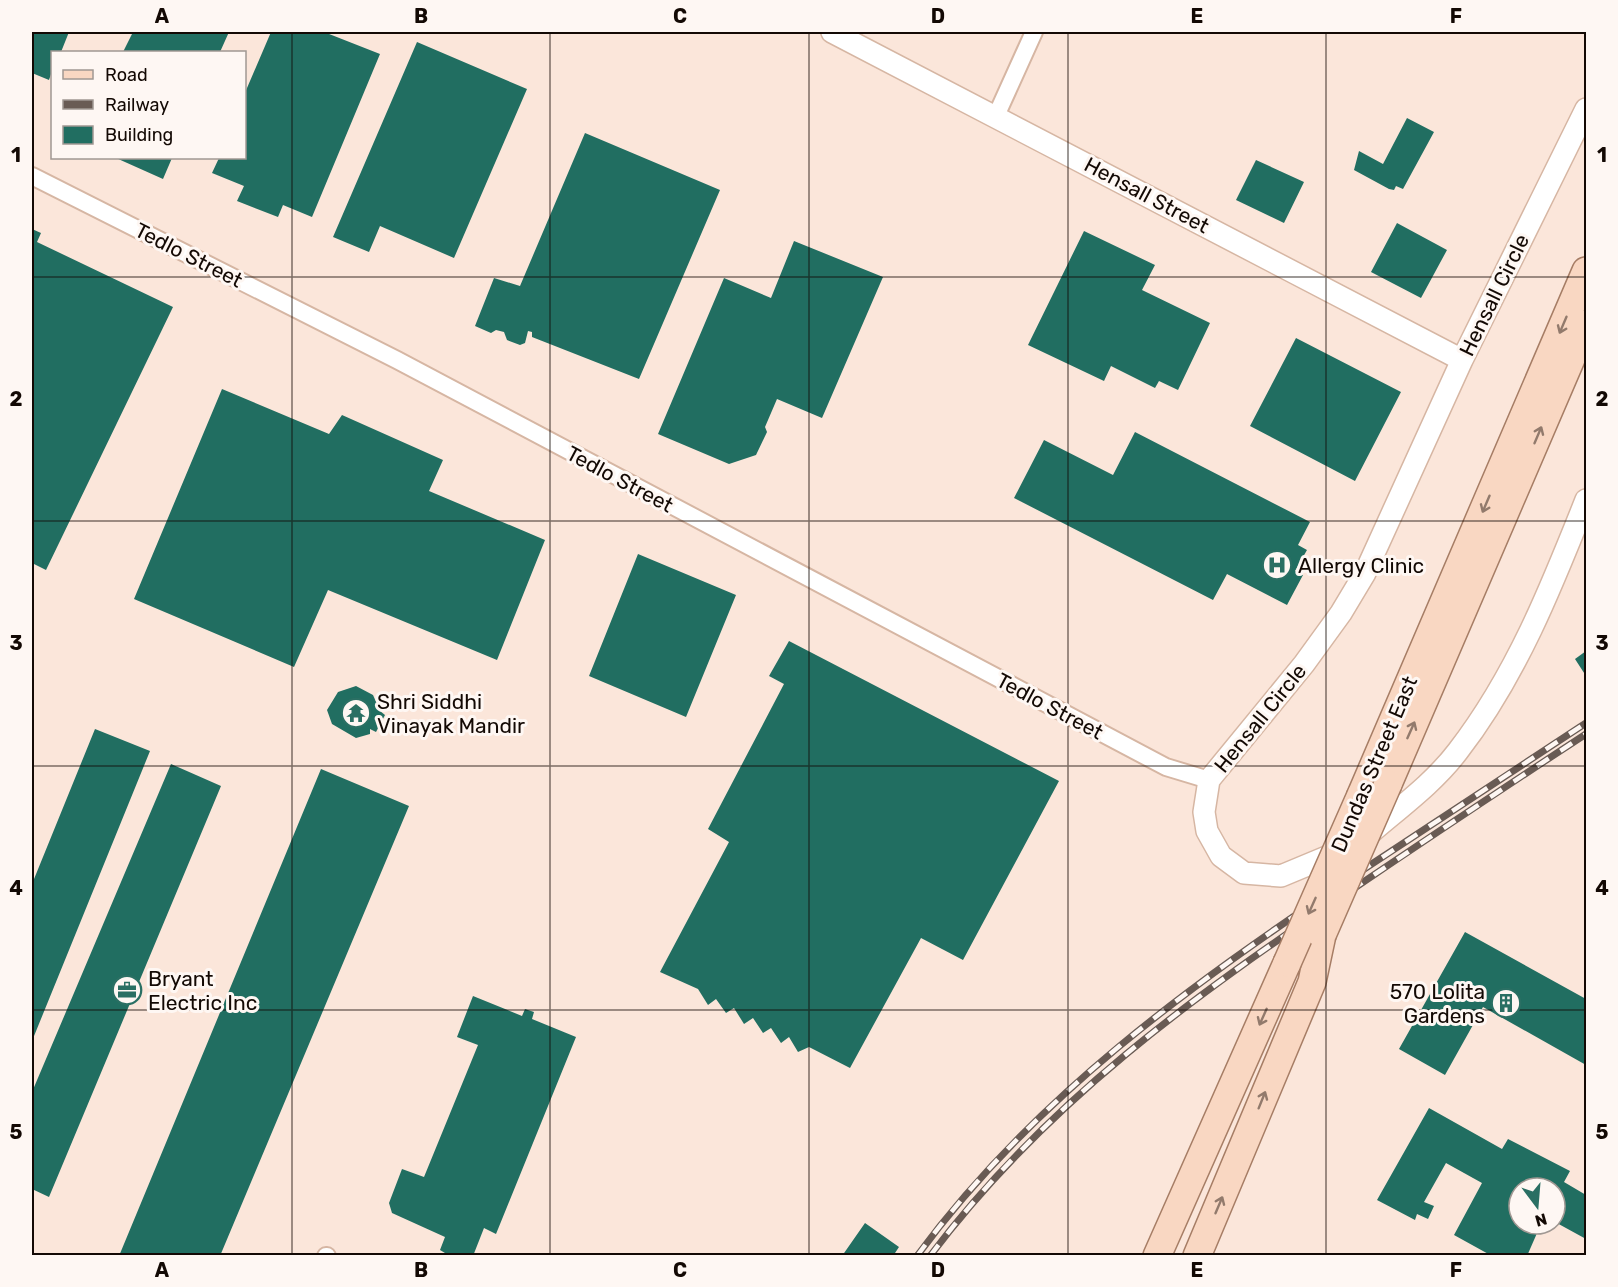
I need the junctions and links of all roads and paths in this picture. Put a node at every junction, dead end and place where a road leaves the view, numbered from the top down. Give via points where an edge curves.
1 (832, 32) edge
2 (1035, 32) edge
3 (1587, 109) edge
4 (996, 116) junction
5 (32, 176) edge
6 (1587, 271) edge
7 (1587, 324) edge
8 (1462, 360) junction
9 (1587, 500) edge
10 (1209, 780) junction
11 (1157, 1256) edge
12 (1197, 1256) edge

1 - 4 street, Hensall Street
2 - 4 street
3 - 8 street, Hensall Circle
4 - 8 street, Hensall Street
5 - 10 street, Tedlo Street via 397,360 1166,767
6 -> 11 main road, Dundas Street East, bridge
12 -> 7 main road, Dundas Street East, bridge via 1312,982 1322,935
8 - 10 street, Hensall Circle via 1390,522 1347,603 1304,664
9 - 10 street, Hensall Circle via 1534,626 1458,752 1433,779 1357,844 1287,875 1244,873 1228,862 1211,840 1204,812

